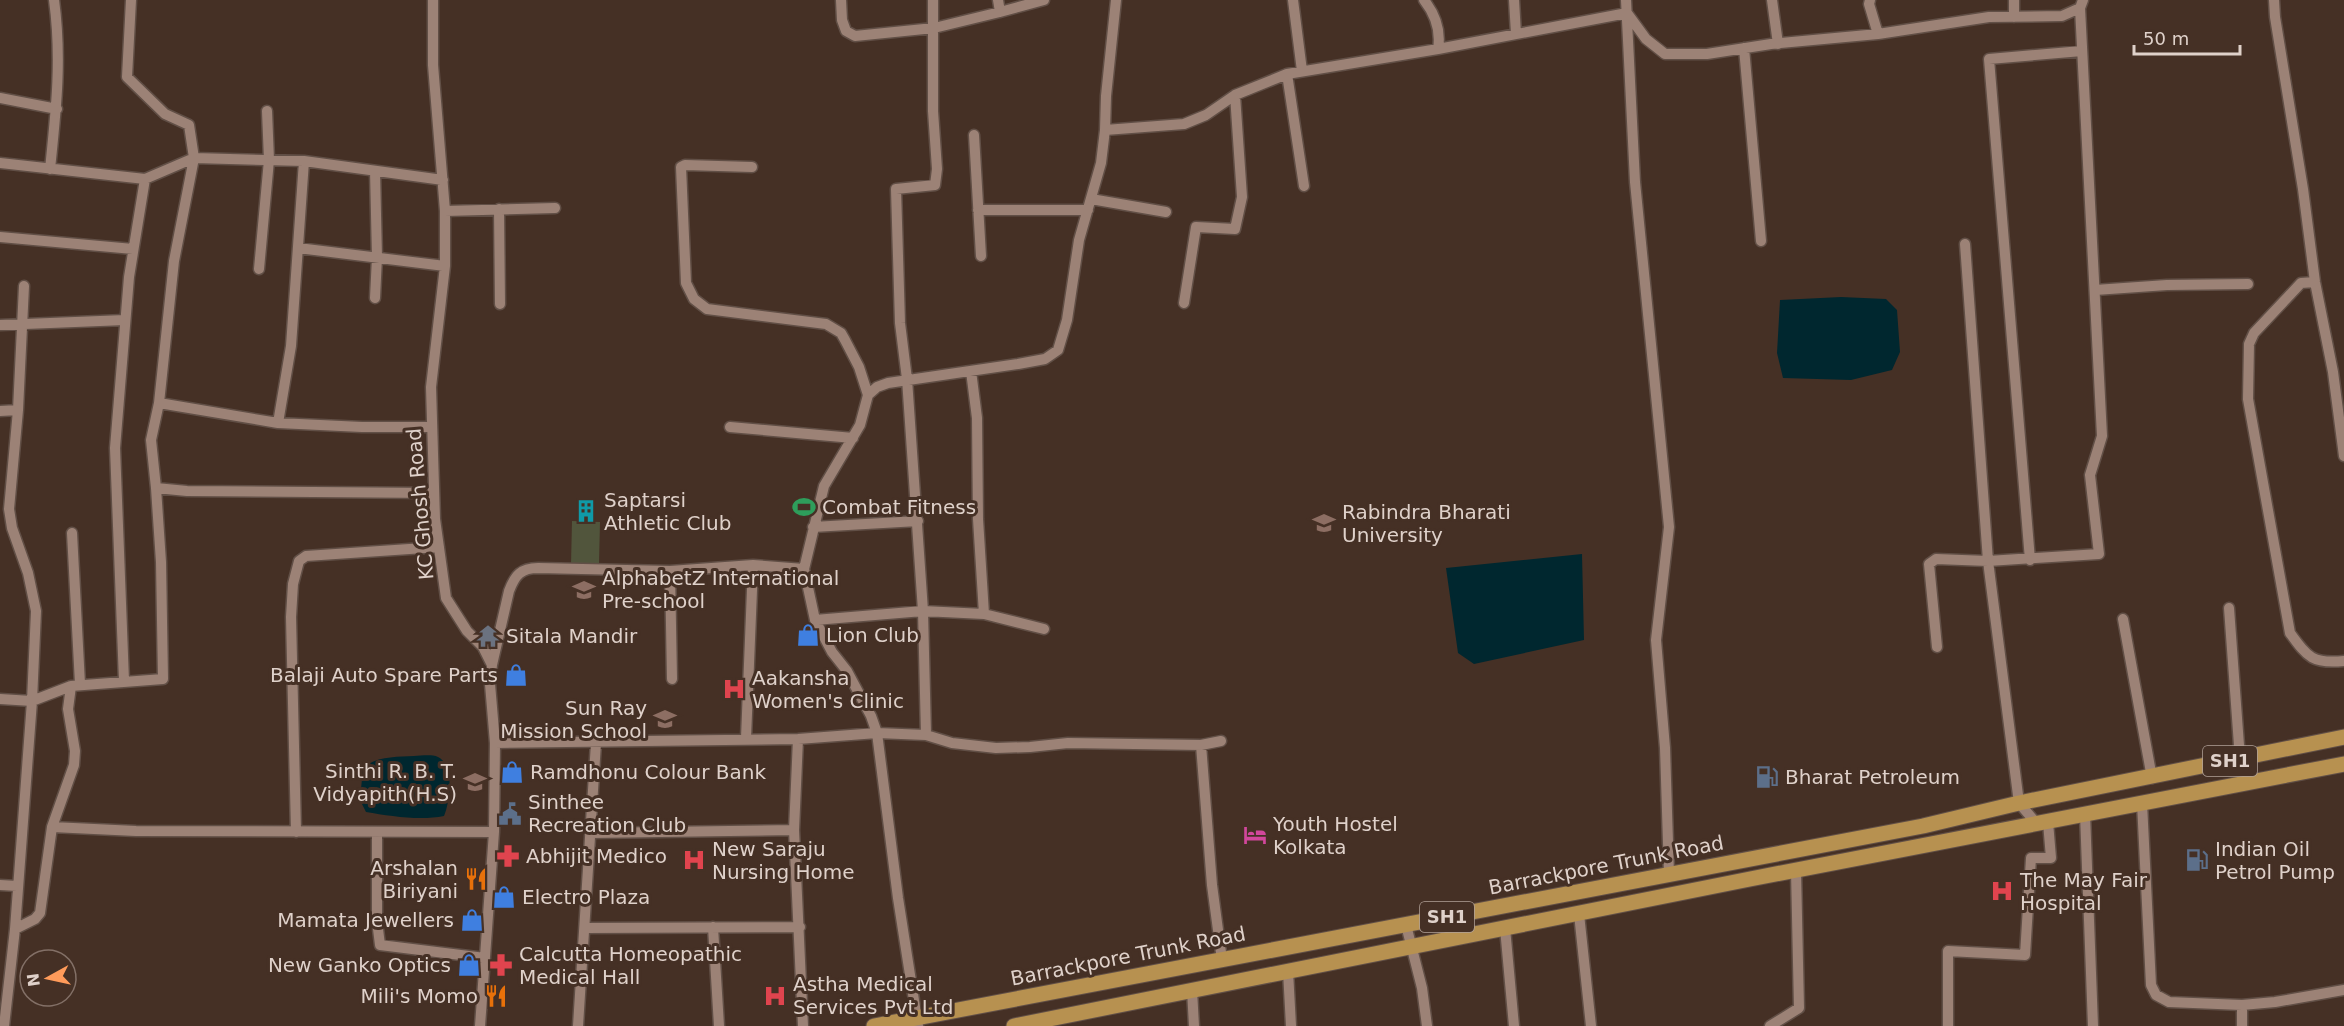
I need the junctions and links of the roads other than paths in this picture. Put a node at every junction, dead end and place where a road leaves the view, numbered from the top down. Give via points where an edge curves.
1 (54, 0) edge
2 (132, 0) edge
3 (434, 0) edge
4 (842, 0) edge
5 (933, 0) edge
6 (998, 0) edge
7 (1044, 0) edge
8 (1116, 0) edge
9 (1293, 0) edge
10 (1424, 0) edge
11 (1514, 0) edge
12 (1626, 0) edge
13 (1772, 0) edge
14 (1870, 0) edge
15 (2014, 0) edge
16 (2274, 0) edge
17 (2081, 4) edge
18 (1000, 12) junction
19 (1627, 14) junction
20 (2014, 17) junction
21 (934, 27) junction
22 (1516, 34) junction
23 (1878, 34) junction
24 (1778, 44) junction
25 (1744, 48) junction
26 (1438, 49) junction
27 (2082, 51) junction
28 (1302, 71) junction
29 (1287, 74) junction
30 (1235, 95) junction
31 (0, 98) edge
32 (57, 109) junction
33 (267, 111) dead end
34 (1105, 130) junction
35 (974, 135) dead end
36 (194, 158) junction
37 (269, 160) junction
38 (304, 161) junction
39 (0, 163) edge
40 (752, 167) dead end
41 (50, 169) junction
42 (375, 171) junction
43 (145, 179) junction
44 (443, 180) junction
45 (1304, 186) dead end
46 (1089, 204) junction
47 (555, 208) dead end
48 (499, 209) junction
49 (978, 210) junction
50 (445, 211) junction
51 (1166, 212) dead end
52 (0, 237) edge
53 (1761, 241) dead end
54 (1965, 244) dead end
55 (298, 248) junction
56 (133, 249) junction
57 (981, 256) dead end
58 (377, 257) junction
59 (445, 266) junction
60 (259, 269) dead end
61 (2315, 282) junction
62 (2248, 284) dead end
63 (24, 286) dead end
64 (2095, 290) junction
65 (375, 298) dead end
66 (1184, 303) dead end
67 (500, 304) dead end
68 (125, 320) junction
69 (0, 325) edge
70 (21, 325) junction
71 (971, 370) junction
72 (907, 379) junction
73 (868, 395) junction
74 (159, 403) junction
75 (18, 410) junction
76 (0, 411) edge
77 (278, 423) junction
78 (431, 427) junction
79 (730, 427) dead end
80 (853, 438) junction
81 (2344, 456) edge
82 (156, 488) junction
83 (433, 493) junction
84 (918, 521) junction
85 (813, 527) junction
86 (12, 528) junction
87 (0, 530) edge
88 (72, 533) dead end
89 (439, 547) junction
90 (2030, 560) junction
91 (1988, 561) junction
92 (753, 565) junction
93 (804, 568) junction
94 (670, 571) junction
95 (2229, 608) dead end
96 (923, 611) junction
97 (984, 614) junction
98 (2123, 619) dead end
99 (815, 620) junction
100 (1044, 629) dead end
101 (1937, 647) dead end
102 (2344, 661) edge
103 (492, 665) junction
104 (672, 679) dead end
105 (124, 681) junction
106 (75, 685) junction
107 (0, 699) edge
108 (32, 702) junction
109 (877, 732) junction
110 (926, 735) junction
111 (2344, 737) edge
112 (746, 738) junction
113 (798, 739) junction
114 (1221, 741) dead end
115 (596, 743) junction
116 (495, 744) junction
117 (1201, 745) junction
118 (2240, 759) junction
119 (2344, 764) edge
120 (2152, 778) junction
121 (2019, 803) junction
122 (2142, 803) junction
123 (2085, 814) junction
124 (2042, 823) junction
125 (52, 827) junction
126 (794, 830) junction
127 (296, 832) junction
128 (377, 832) junction
129 (494, 832) junction
130 (591, 833) junction
131 (1796, 871) junction
132 (1669, 874) junction
133 (0, 885) edge
134 (17, 885) junction
135 (1579, 914) junction
136 (1406, 925) junction
137 (713, 927) junction
138 (800, 927) junction
139 (585, 928) junction
140 (1505, 928) junction
141 (15, 929) junction
142 (1412, 947) junction
143 (5, 955) edge
144 (485, 958) junction
145 (1222, 960) junction
146 (1288, 971) junction
147 (1192, 990) junction
148 (2344, 990) edge
149 (2242, 1005) junction
150 (917, 1022) edge
151 (4, 1026) edge
152 (480, 1026) edge
153 (579, 1026) edge
154 (719, 1026) edge
155 (803, 1026) edge
156 (874, 1026) edge
157 (1014, 1026) edge
158 (1194, 1026) edge
159 (1291, 1026) edge
160 (1427, 1026) edge
161 (1514, 1026) edge
162 (1591, 1026) edge
163 (1770, 1026) edge
164 (1948, 1026) edge
165 (2093, 1026) edge
166 (2242, 1026) edge

1 - 32 street via 59,48
2 - 36 street via 127,77 165,114 189,125
3 - 44 street, KC Ghosh Road via 434,65
4 - 21 street via 842,20 846,31 855,36
5 - 21 street
6 - 18 street
7 - 18 street
8 - 34 street
9 - 28 street
10 - 26 street via 1432,10 1440,38
11 - 22 street
12 - 19 street
13 - 24 street
14 - 23 street
15 - 20 street
16 - 61 street
17 - 20 street via 2062,16
17 - 27 street
18 - 21 street
19 - 22 street
19 - 25 street via 1646,39 1665,54 1707,54
19 - 132 street via 1635,182 1669,527 1656,640
20 - 23 street via 1989,17
21 - 72 street via 933,111 938,169 935,185 896,189 900,323
22 - 26 street
23 - 24 street
24 - 25 street
25 - 53 street
26 - 28 street
27 - 64 street
27 - 90 street via 1989,59
28 - 29 street
29 - 30 street
29 - 45 street
30 - 34 street via 1206,115 1184,124
30 - 66 street via 1242,197 1235,229 1196,227
31 - 32 street
32 - 41 street
33 - 37 street
34 - 46 street via 1101,163
35 - 49 street
36 - 37 street
36 - 43 street
36 - 74 street via 174,261
37 - 38 street
37 - 60 street
38 - 42 street
38 - 55 street
39 - 41 street
40 - 73 street via 681,167 684,276 688,291 707,309 820,322 832,327 845,340
41 - 43 street
42 - 44 street
42 - 58 street
43 - 56 street
44 - 50 street, KC Ghosh Road
46 - 49 street
46 - 51 street
46 - 71 street via 1058,350 1045,359
47 - 48 street
48 - 50 street
48 - 67 street
49 - 57 street
50 - 59 street, KC Ghosh Road
52 - 56 street
54 - 91 street
55 - 58 street
55 - 77 street via 291,346
56 - 68 street
58 - 59 street
58 - 65 street
59 - 78 street, KC Ghosh Road via 431,387
61 - 81 street
61 - 102 street via 2301,283 2254,333 2249,344 2248,399 2290,633 2313,660
62 - 64 street
63 - 70 street
64 - 90 street via 2102,436 2090,475 2099,554
68 - 70 street
68 - 105 street via 115,448
69 - 70 street
70 - 75 street
71 - 72 street
71 - 97 street
72 - 73 street via 878,387
72 - 84 street
73 - 80 street
74 - 77 street
74 - 82 street via 151,440
75 - 76 street
75 - 86 street via 9,509
77 - 78 street
78 - 83 street, KC Ghosh Road
79 - 80 street
80 - 85 street via 824,486
82 - 83 street
82 - 105 street via 163,679
83 - 89 street, KC Ghosh Road
84 - 85 street
84 - 96 street
85 - 93 street
86 - 87 street
86 - 108 street via 36,611
88 - 106 street
89 - 103 street, KC Ghosh Road via 446,598
89 - 127 street via 306,556 298,561 291,617
90 - 91 street
91 - 101 street via 1936,559 1929,564
91 - 121 street
92 - 93 street
92 - 94 street
92 - 112 street
93 - 99 street
94 - 103 street via 521,571 512,581
94 - 104 street
95 - 118 street
96 - 97 street
96 - 99 street
96 - 110 street
97 - 100 street
98 - 120 street
99 - 109 street via 847,671
103 - 116 street
105 - 106 street
106 - 108 street
106 - 125 street via 68,709 74,765
107 - 108 street
108 - 134 street
109 - 110 street
109 - 113 street
109 - 150 street
110 - 117 street via 952,743 996,748 1068,743
111 - 118 main road, Barrackpore Trunk Road / SH1
112 - 113 street
112 - 115 street
113 - 126 street
114 - 117 street
115 - 116 street
115 - 130 street
116 - 129 street
117 - 145 street
118 - 120 main road, Barrackpore Trunk Road / SH1
119 - 122 main road, SH1
120 - 121 main road, Barrackpore Trunk Road / SH1
121 - 124 street
121 - 132 main road, Barrackpore Trunk Road / SH1 via 1923,826
122 - 123 main road, SH1
122 - 149 street via 2151,985 2156,995 2169,1002
123 - 124 main road, SH1
123 - 165 street
124 - 131 main road, SH1
124 - 164 street via 2051,858 2031,858 2025,955 1948,951
125 - 127 street
125 - 141 street via 40,913
126 - 130 street
126 - 138 street
127 - 128 street
128 - 129 street
128 - 144 street via 380,945
129 - 144 street
130 - 139 street
131 - 135 main road, SH1
131 - 163 street via 1799,1008
132 - 136 main road, Barrackpore Trunk Road / SH1
133 - 134 street
134 - 141 street
135 - 140 main road, SH1
135 - 162 street
136 - 142 street
136 - 145 main road, Barrackpore Trunk Road / SH1
137 - 138 street
137 - 139 street
137 - 154 street
138 - 155 street
139 - 153 street
140 - 142 main road, SH1
140 - 161 street
141 - 143 street
142 - 146 main road, SH1
142 - 160 street
143 - 151 street
144 - 152 street
145 - 150 main road, Barrackpore Trunk Road / SH1
146 - 147 main road, SH1
146 - 159 street
147 - 157 main road, SH1
147 - 158 street
148 - 149 street
149 - 166 street
150 - 156 main road, Barrackpore Trunk Road / SH1

